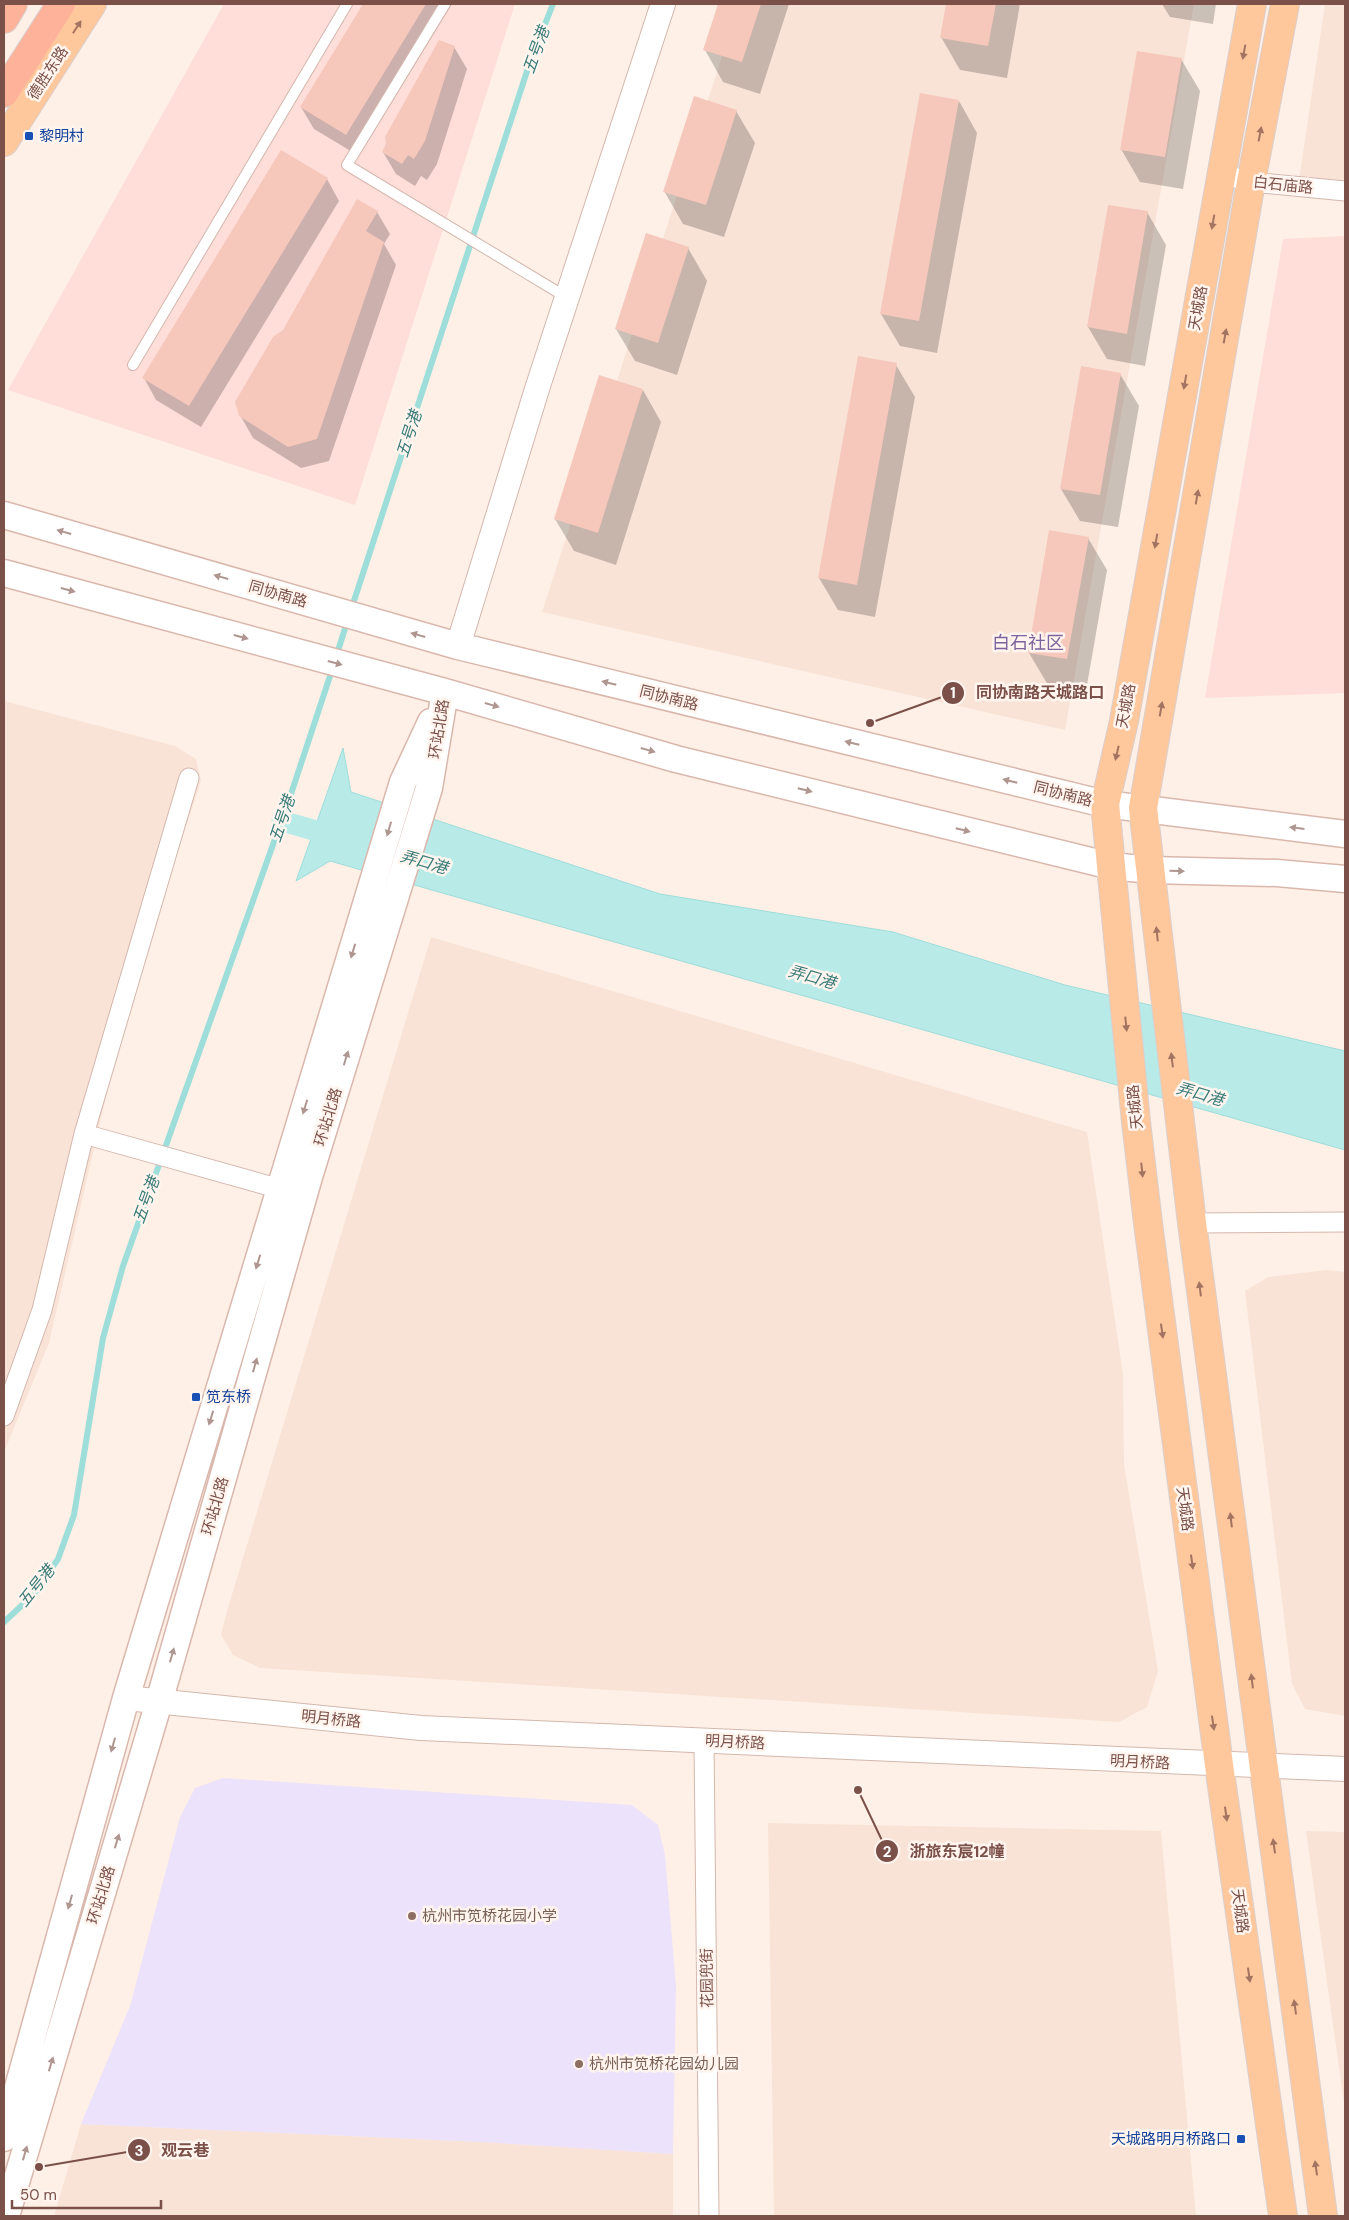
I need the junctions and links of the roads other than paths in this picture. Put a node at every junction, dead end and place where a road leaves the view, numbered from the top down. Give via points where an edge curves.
1 (14, 4) edge
2 (61, 4) edge
3 (92, 4) edge
4 (346, 4) edge
5 (445, 4) edge
6 (663, 4) edge
7 (1252, 4) edge
8 (1285, 4) edge
9 (4, 19) edge
10 (4, 93) edge
11 (4, 142) edge
12 (1222, 174) junction
13 (1251, 182) junction
14 (1345, 191) edge
15 (566, 297) junction
16 (133, 365) dead end
17 (4, 515) edge
18 (4, 572) edge
19 (458, 646) junction
20 (445, 692) junction
21 (189, 778) dead end
22 (1105, 804) junction
23 (1143, 808) junction
24 (1345, 834) edge
25 (1111, 866) junction
26 (1151, 870) junction
27 (1345, 879) edge
28 (84, 1134) junction
29 (280, 1189) junction
30 (1192, 1222) junction
31 (1345, 1222) edge
32 (4, 1416) edge
33 (126, 1698) junction
34 (158, 1702) junction
35 (704, 1740) junction
36 (1263, 1764) junction
37 (1219, 1766) junction
38 (1345, 1769) edge
39 (18, 2105) edge
40 (4, 2138) edge
41 (6, 2216) edge
42 (709, 2216) edge
43 (1283, 2216) edge
44 (1323, 2216) edge

1 - 9 highway
2 - 10 highway
11 -> 3 main road, 德胜东路
4 - 16 lane
5 - 15 lane via 347,165
6 - 15 street
7 -> 12 main road, 天城路
13 -> 8 main road, 天城路
12 - 13 street, 白石庙路
12 -> 22 main road, 天城路 via 1124,720
13 - 14 street, 白石庙路
23 -> 13 main road, 天城路
15 - 19 street
19 -> 17 main road, 同协南路
18 -> 20 main road
22 -> 19 main road, 同协南路
20 -> 25 main road via 676,759
20 -> 29 main road, 环站北路 via 403,782
29 -> 20 main road, 环站北路 via 392,910 429,788
21 - 28 street
22 - 23 main road, 同协南路
22 - 25 main road, 天城路
24 -> 23 main road, 同协南路
23 - 26 main road, 天城路
25 - 26 main road
25 -> 37 main road, 天城路 via 1149,1233
26 -> 27 main road via 1276,873
30 -> 26 main road, 天城路
28 - 29 street
28 - 32 street via 42,1310
29 -> 33 main road, 环站北路
34 -> 29 main road, 环站北路
30 - 31 street
36 -> 30 main road, 天城路
33 - 34 street, 明月桥路
33 -> 39 main road, 环站北路
34 - 35 street, 明月桥路 via 421,1728
39 -> 34 main road, 环站北路
35 - 37 street, 明月桥路
35 - 42 street, 花园兜街
36 - 37 street, 明月桥路
36 - 38 street, 明月桥路
44 -> 36 main road, 天城路
37 -> 43 main road, 天城路
39 - 40 main road, 环站北路
41 -> 39 main road, 环站北路

